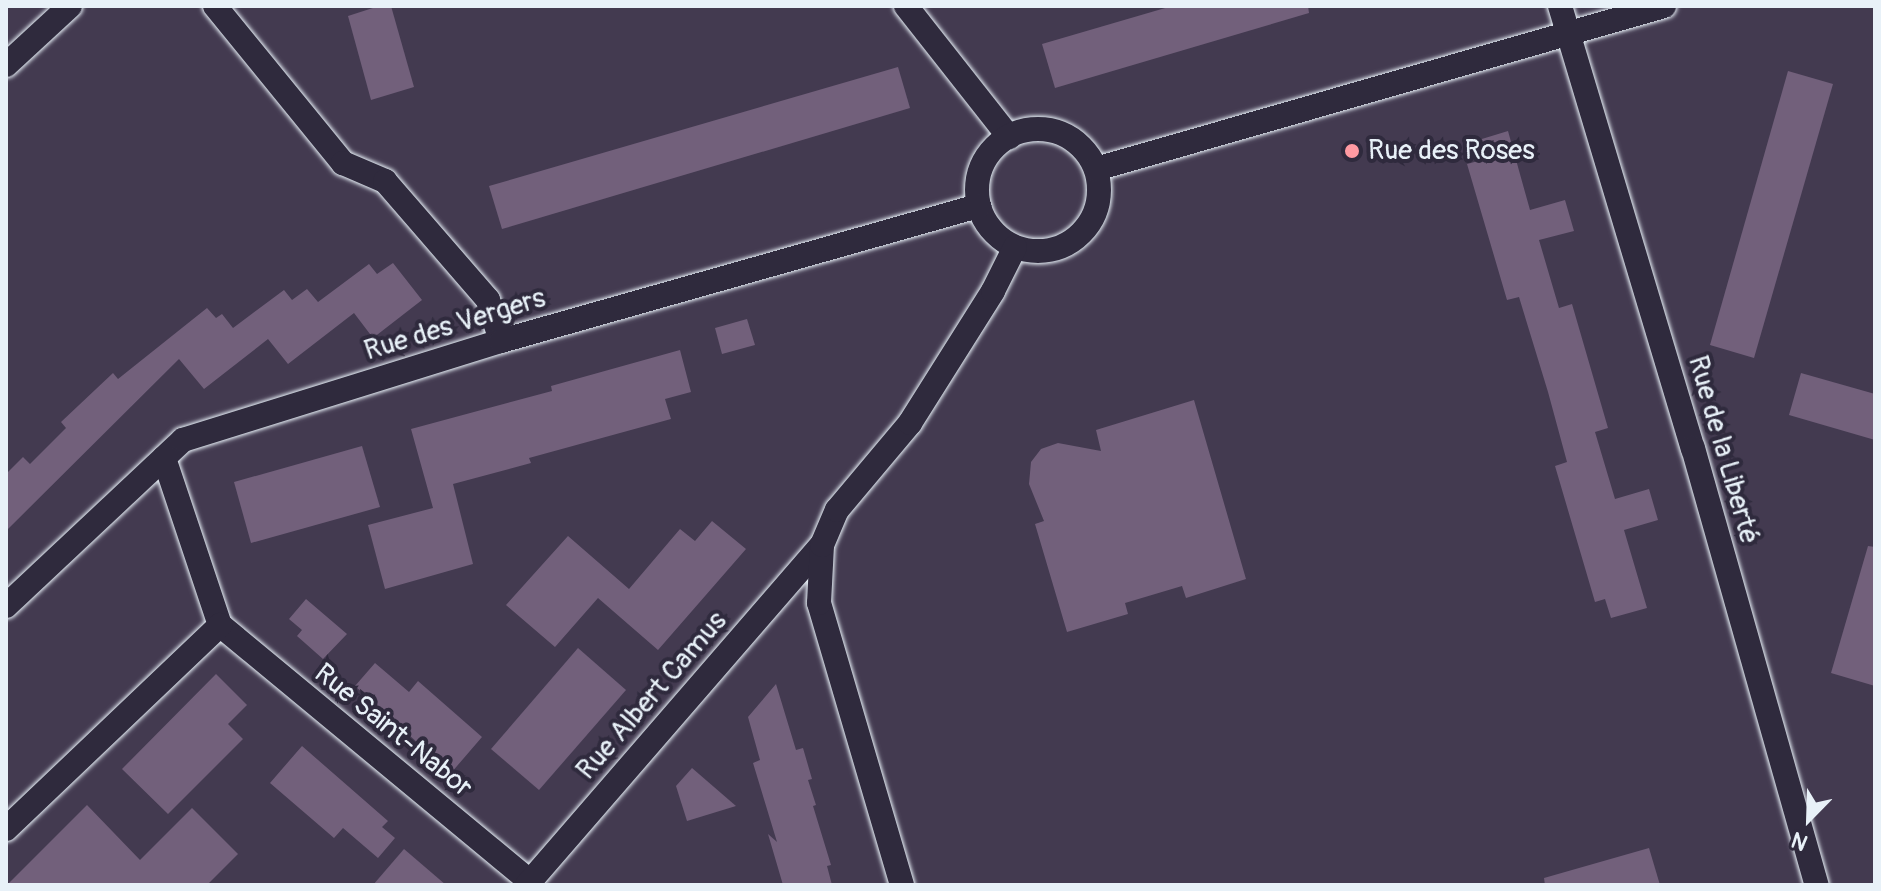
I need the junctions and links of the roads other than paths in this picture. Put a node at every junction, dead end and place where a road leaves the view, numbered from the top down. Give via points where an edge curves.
1 (70, 6) edge
2 (215, 6) edge
3 (906, 6) edge
4 (1560, 6) edge
5 (1664, 6) edge
6 (1567, 33) junction
7 (6, 65) edge
8 (1009, 137) junction
9 (1096, 169) junction
10 (979, 206) junction
11 (1015, 247) junction
12 (501, 341) junction
13 (164, 458) junction
14 (822, 545) junction
15 (6, 606) edge
16 (220, 625) junction
17 (6, 829) edge
18 (528, 883) edge
19 (902, 885) edge
20 (1817, 885) edge

1 - 7 street
2 - 12 street via 343,163 385,181 488,300
3 - 8 street
4 - 6 street, Rue de la Liberté
5 - 6 street
6 - 9 street
6 - 20 street, Rue de la Liberté via 1693,448
8 - 9 street via 1031,129 1054,131 1081,145
8 - 10 street via 990,152 980,172
9 - 11 street via 1100,196 1087,229 1070,243 1044,252
10 - 11 street via 992,231
10 - 12 street, Rue des Vergers
11 - 14 street via 910,423 837,510
12 - 13 street, Rue des Vergers via 183,440
13 - 15 street, Rue des Vergers
13 - 16 street
14 - 18 street, Rue Albert Camus
14 - 19 street via 819,603
16 - 17 street
16 - 18 street, Rue Saint-Nabor

